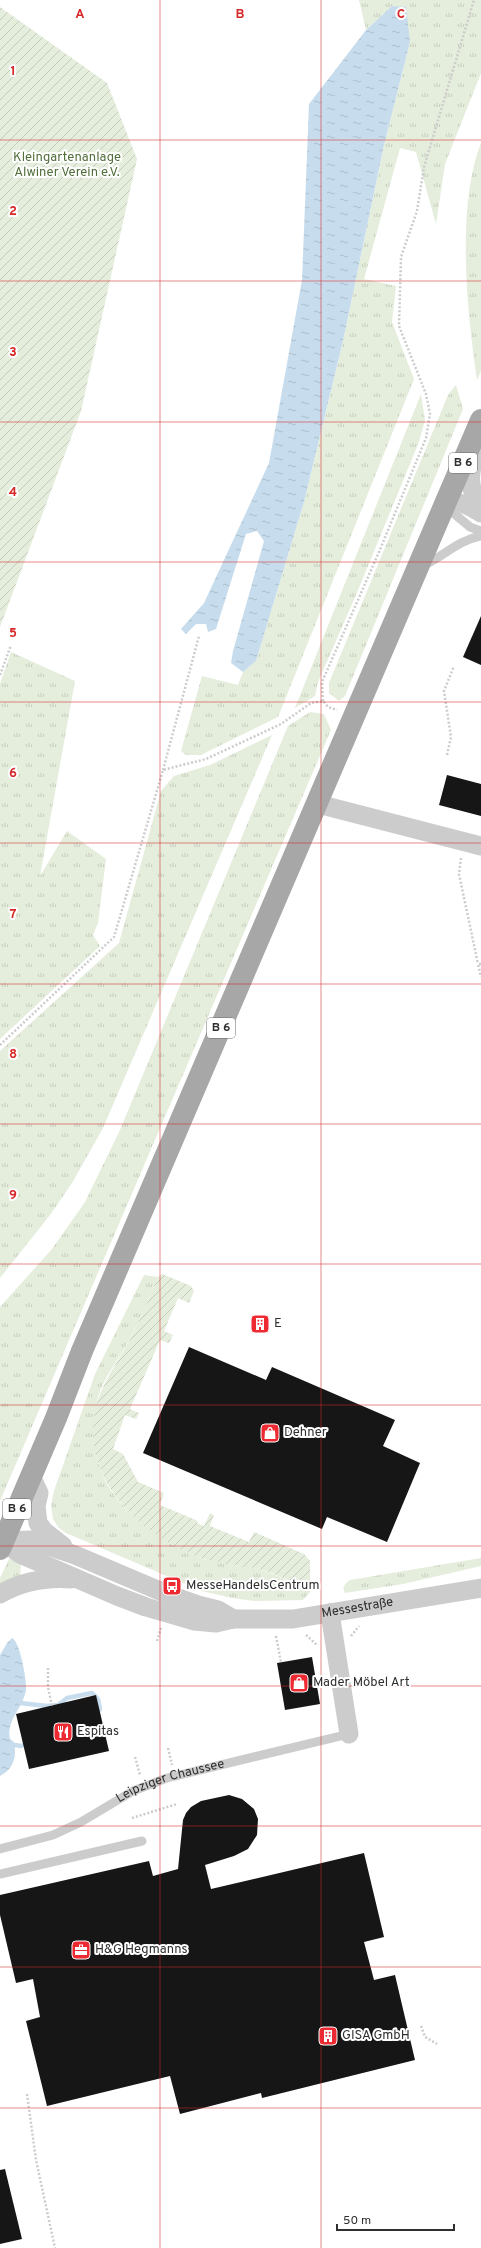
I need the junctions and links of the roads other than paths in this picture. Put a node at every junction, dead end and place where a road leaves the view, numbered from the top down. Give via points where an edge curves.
1 (481, 420) edge
2 (481, 424) edge
3 (481, 502) edge
4 (445, 506) junction
5 (481, 513) edge
6 (481, 531) edge
7 (481, 536) edge
8 (418, 567) junction
9 (318, 804) junction
10 (481, 846) edge
11 (31, 1476) junction
12 (2, 1545) edge
13 (75, 1555) junction
14 (78, 1579) junction
15 (481, 1588) edge
16 (0, 1594) edge
17 (330, 1613) junction
18 (234, 1619) junction
19 (349, 1734) joint
20 (142, 1841) dead end
21 (0, 1849) edge
22 (0, 1874) edge

1 - 4 main road, B 6
2 - 3 street via 470,478 473,491
4 - 5 street via 456,502 467,504
4 - 6 lane via 470,527
4 - 8 main road, B 6
7 - 8 lane via 457,543 440,557
8 - 9 main road, B 6
9 - 10 street
9 - 11 main road, B 6 via 82,1351
11 - 12 main road, B 6
11 - 13 street, Messestraße via 39,1493 36,1506 38,1523 44,1532
12 - 13 street, Messestraße via 30,1540
12 - 14 street, Messestraße
13 - 18 street, Messestraße via 198,1606 218,1610
14 - 16 street, Messestraße via 53,1578 26,1582
14 - 18 street, Messestraße via 146,1607 194,1621 216,1623
15 - 17 street, Messestraße
17 - 18 street, Messestraße via 293,1619
17 - 19 street
19 - 21 lane, Leipziger Chaussee via 166,1778 133,1791 81,1822 53,1835
20 - 22 lane

